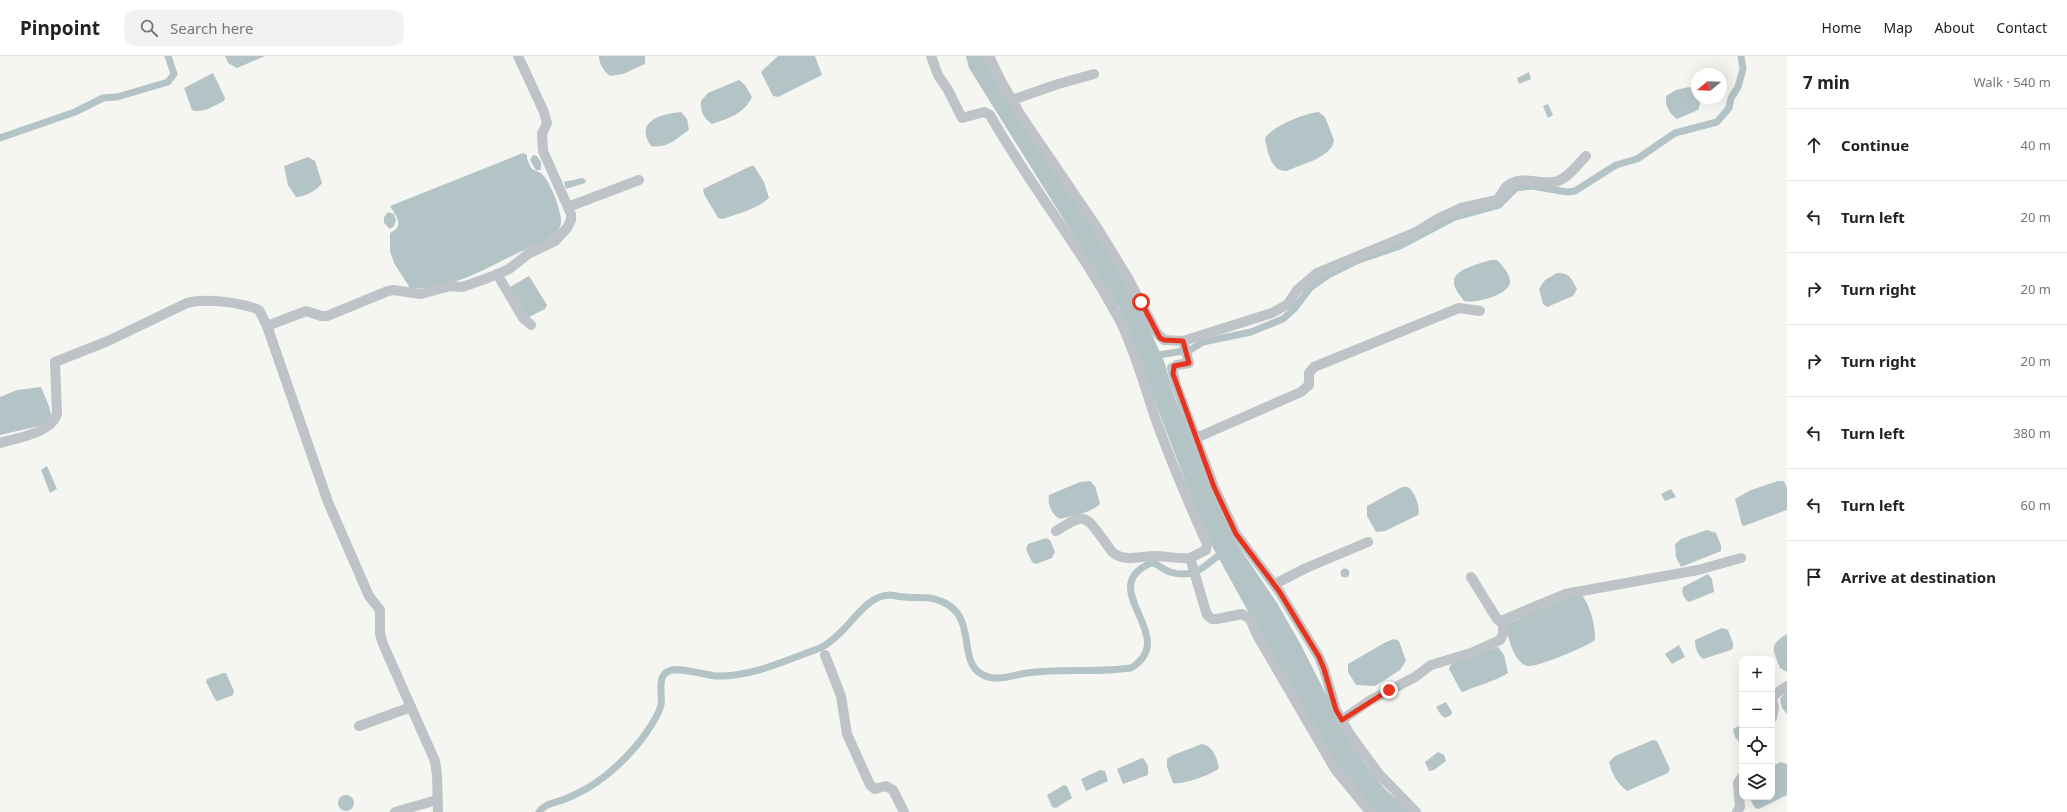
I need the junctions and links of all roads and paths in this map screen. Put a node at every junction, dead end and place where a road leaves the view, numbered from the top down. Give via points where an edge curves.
1 (518, 56) edge
2 (930, 56) edge
3 (989, 56) edge
4 (1094, 74) dead end
5 (1012, 100) junction
6 (1586, 156) dead end
7 (639, 180) dead end
8 (568, 207) junction
9 (497, 274) junction
10 (1480, 311) dead end
11 (530, 325) dead end
12 (268, 326) junction
13 (1184, 342) junction
14 (1196, 438) junction
15 (0, 443) edge
16 (1056, 531) dead end
17 (1368, 542) dead end
18 (1741, 558) dead end
19 (1191, 560) junction
20 (1471, 577) dead end
21 (1275, 584) junction
22 (1502, 623) junction
23 (825, 655) dead end
24 (1787, 686) edge
25 (1775, 694) edge
26 (411, 707) junction
27 (1342, 720) junction
28 (359, 726) dead end
29 (1739, 782) edge
30 (1739, 795) edge
31 (437, 800) junction
32 (1739, 800) edge
33 (395, 812) edge
34 (438, 812) edge
35 (904, 812) edge
36 (1370, 812) edge
37 (1416, 812) edge
38 (1737, 812) edge

1 - 8 street via 544,112 547,123 542,134 543,151
2 - 19 street via 962,118 984,112 990,116 1072,241 1120,321 1181,484 1207,544 1206,550
3 - 5 street
4 - 5 street
5 - 13 street via 1109,247 1157,334 1164,340
6 - 13 street via 1557,182 1517,182 1506,187 1497,200 1461,208 1416,232 1322,270 1304,282 1288,304 1280,310
7 - 8 street
8 - 9 street via 571,220 555,241 528,254 509,269
9 - 11 street
9 - 12 street via 462,287 450,286 421,294 388,291 327,316 306,311
10 - 14 street via 1459,308 1314,367 1309,373 1309,385 1301,392
12 - 15 street via 261,312 254,308 199,300 177,306 108,340 55,362 55,420 42,429
12 - 26 street via 328,502 369,596 380,610 380,634 383,644
13 - 14 street via 1189,363 1174,366 1173,374
14 - 21 street via 1214,487 1236,534
16 - 19 street via 1081,518 1089,521 1114,554 1123,558 1153,556
17 - 21 street
18 - 22 street via 1698,570 1565,594 1503,620
19 - 36 street via 1210,618 1217,620 1242,614 1250,619 1335,769
20 - 22 street via 1497,620
21 - 27 street via 1319,657 1336,710
22 - 27 street via 1503,634 1500,640 1471,653 1431,665
23 - 35 street via 841,696 847,734 870,785 875,789 886,786 893,790
24 - 25 street
26 - 28 street
26 - 31 street via 435,761
27 - 37 street via 1379,774
29 - 30 street
31 - 33 street
31 - 34 street
32 - 38 street

